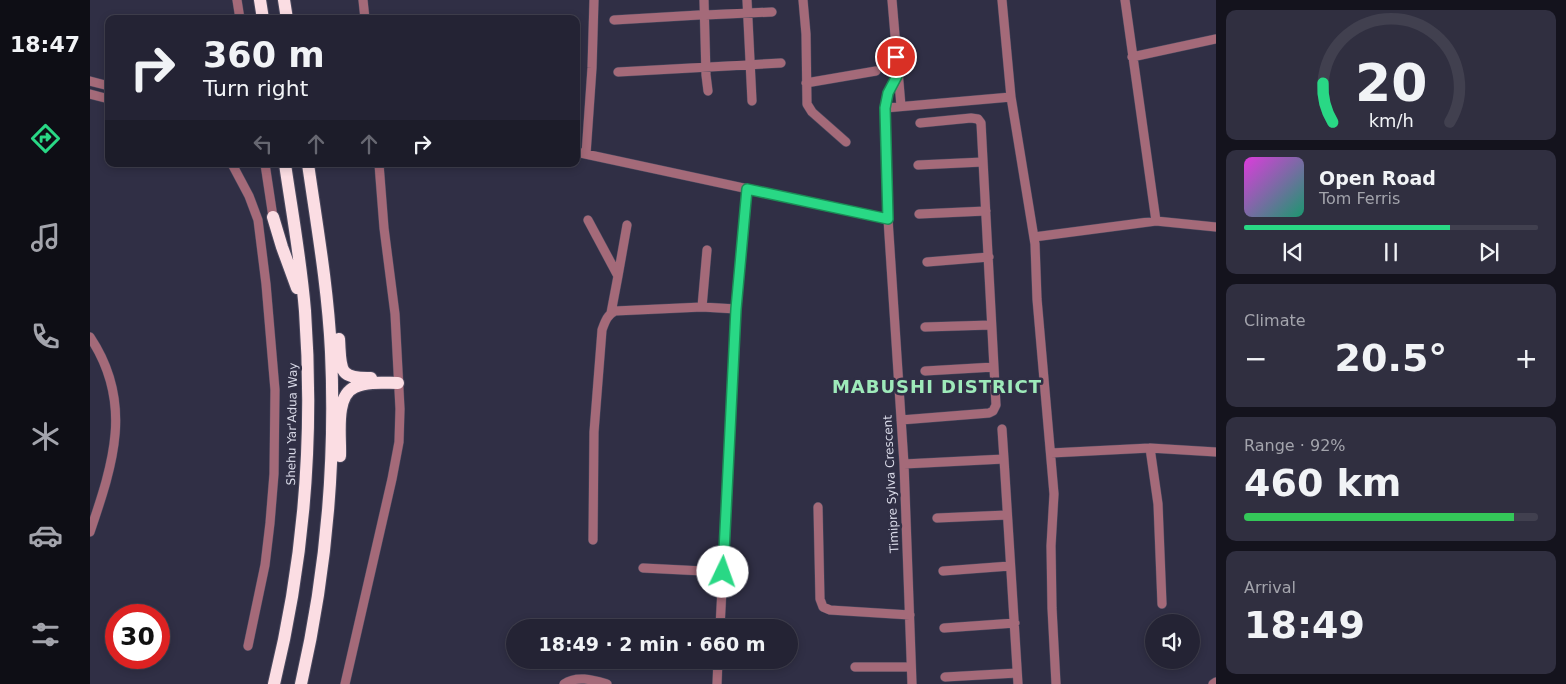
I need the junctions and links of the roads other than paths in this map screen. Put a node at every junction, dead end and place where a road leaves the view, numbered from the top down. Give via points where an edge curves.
1 (237, 0) edge
2 (260, 0) edge
3 (284, 0) edge
4 (363, 0) edge
5 (594, 0) edge
6 (698, 0) edge
7 (704, 0) edge
8 (747, 0) edge
9 (803, 0) edge
10 (892, 0) edge
11 (1002, 0) edge
12 (1125, 0) edge
13 (772, 12) dead end
14 (747, 13) junction
15 (239, 15) edge
16 (262, 15) edge
17 (286, 15) edge
18 (365, 15) edge
19 (702, 15) junction
20 (614, 20) dead end
21 (1216, 39) edge
22 (1132, 57) junction
23 (781, 64) dead end
24 (750, 65) junction
25 (705, 70) junction
26 (876, 71) dead end
27 (618, 72) dead end
28 (897, 76) junction
29 (90, 81) edge
30 (806, 82) junction
31 (105, 85) edge
32 (708, 91) dead end
33 (90, 94) edge
34 (1011, 97) junction
35 (105, 98) edge
36 (752, 101) dead end
37 (901, 106) junction
38 (885, 108) junction
39 (920, 123) dead end
40 (846, 142) dead end
41 (581, 153) edge
42 (984, 162) junction
43 (918, 165) dead end
44 (234, 167) edge
45 (265, 167) edge
46 (285, 167) edge
47 (308, 167) edge
48 (379, 167) edge
49 (747, 189) junction
50 (986, 211) junction
51 (919, 214) dead end
52 (273, 217) joint
53 (888, 219) junction
54 (588, 220) dead end
55 (1156, 221) junction
56 (627, 225) dead end
57 (1216, 227) edge
58 (1034, 237) junction
59 (707, 250) dead end
60 (989, 257) junction
61 (927, 262) dead end
62 (618, 276) junction
63 (326, 290) junction
64 (702, 307) junction
65 (736, 309) junction
66 (305, 311) junction
67 (611, 313) junction
68 (991, 325) junction
69 (925, 327) dead end
70 (90, 337) edge
71 (994, 367) junction
72 (925, 371) dead end
73 (398, 379) junction
74 (901, 420) junction
75 (1002, 429) dead end
76 (1150, 448) junction
77 (1216, 452) edge
78 (1051, 453) junction
79 (1004, 459) junction
80 (904, 464) junction
81 (330, 497) junction
82 (818, 507) dead end
83 (1007, 515) junction
84 (937, 518) dead end
85 (90, 532) edge
86 (593, 540) dead end
87 (1010, 566) junction
88 (644, 568) dead end
89 (943, 571) dead end
90 (723, 572) junction
91 (1162, 604) dead end
92 (910, 616) junction
93 (720, 619) edge
94 (1015, 623) junction
95 (944, 628) dead end
96 (248, 646) dead end
97 (854, 667) dead end
98 (912, 667) junction
99 (718, 669) edge
100 (1017, 673) junction
101 (945, 677) dead end
102 (1216, 682) edge
103 (274, 684) edge
104 (301, 684) edge
105 (345, 684) edge
106 (564, 684) edge
107 (607, 684) edge
108 (717, 684) edge
109 (912, 684) edge
110 (1018, 684) edge
111 (1056, 684) edge
112 (1213, 684) edge

1 - 15 street
2 - 16 highway
3 - 17 highway
4 - 18 street
5 - 41 street via 592,68
6 - 19 street
7 - 19 street
8 - 14 street
9 - 30 street
10 - 28 street, Timipre Sylva Crescent
11 - 34 street
12 - 22 street
13 - 14 street
14 - 19 street
14 - 24 street
19 - 20 street
19 - 25 street
21 - 22 street
22 - 55 street
23 - 24 street
24 - 25 street
24 - 36 street
25 - 27 street
25 - 32 street
26 - 30 street
28 - 37 street, Timipre Sylva Crescent
28 - 38 street, Timipre Sylva Crescent
29 - 31 street
30 - 40 street via 807,104 812,112
33 - 35 street
34 - 37 street
34 - 58 street
37 - 38 street
38 - 53 street, Timipre Sylva Crescent
39 - 42 street via 978,119
41 - 49 street
42 - 43 street
42 - 50 street
44 - 96 street via 258,220 275,390 270,523
45 - 52 street
46 - 66 highway, Shehu Yar'Adua Way
47 - 63 highway
48 - 73 street via 395,314
49 - 53 street
49 - 65 street
50 - 51 street
50 - 60 street
52 - 66 highway
53 - 74 street, Timipre Sylva Crescent
54 - 62 street
55 - 57 street
55 - 58 street
56 - 62 street
58 - 78 street
59 - 64 street
60 - 61 street
60 - 68 street
62 - 67 street
63 - 73 highway via 338,329 342,367 347,375
63 - 81 highway via 332,387
64 - 65 street
64 - 67 street
65 - 90 street
66 - 103 highway, Shehu Yar'Adua Way via 308,416 303,520 287,628
67 - 86 street via 602,330 594,432
68 - 69 street
68 - 71 street
70 - 85 street via 108,371 117,426 114,450
71 - 72 street
71 - 74 street via 994,411
73 - 81 highway via 362,385 344,396 339,463
73 - 105 street via 399,442
74 - 80 street, Timipre Sylva Crescent
75 - 79 street
76 - 77 street
76 - 78 street
76 - 91 street via 1158,504
78 - 111 street
79 - 80 street
79 - 83 street
80 - 92 street, Timipre Sylva Crescent
81 - 104 highway via 320,588
82 - 92 street via 820,599 823,607
83 - 84 street
83 - 87 street
87 - 89 street
87 - 94 street
88 - 90 street
90 - 93 street
92 - 98 street, Timipre Sylva Crescent
94 - 95 street
94 - 100 street
97 - 98 street
98 - 109 street, Timipre Sylva Crescent
99 - 108 street
100 - 101 street
100 - 110 street
102 - 112 street
106 - 107 street via 571,679

